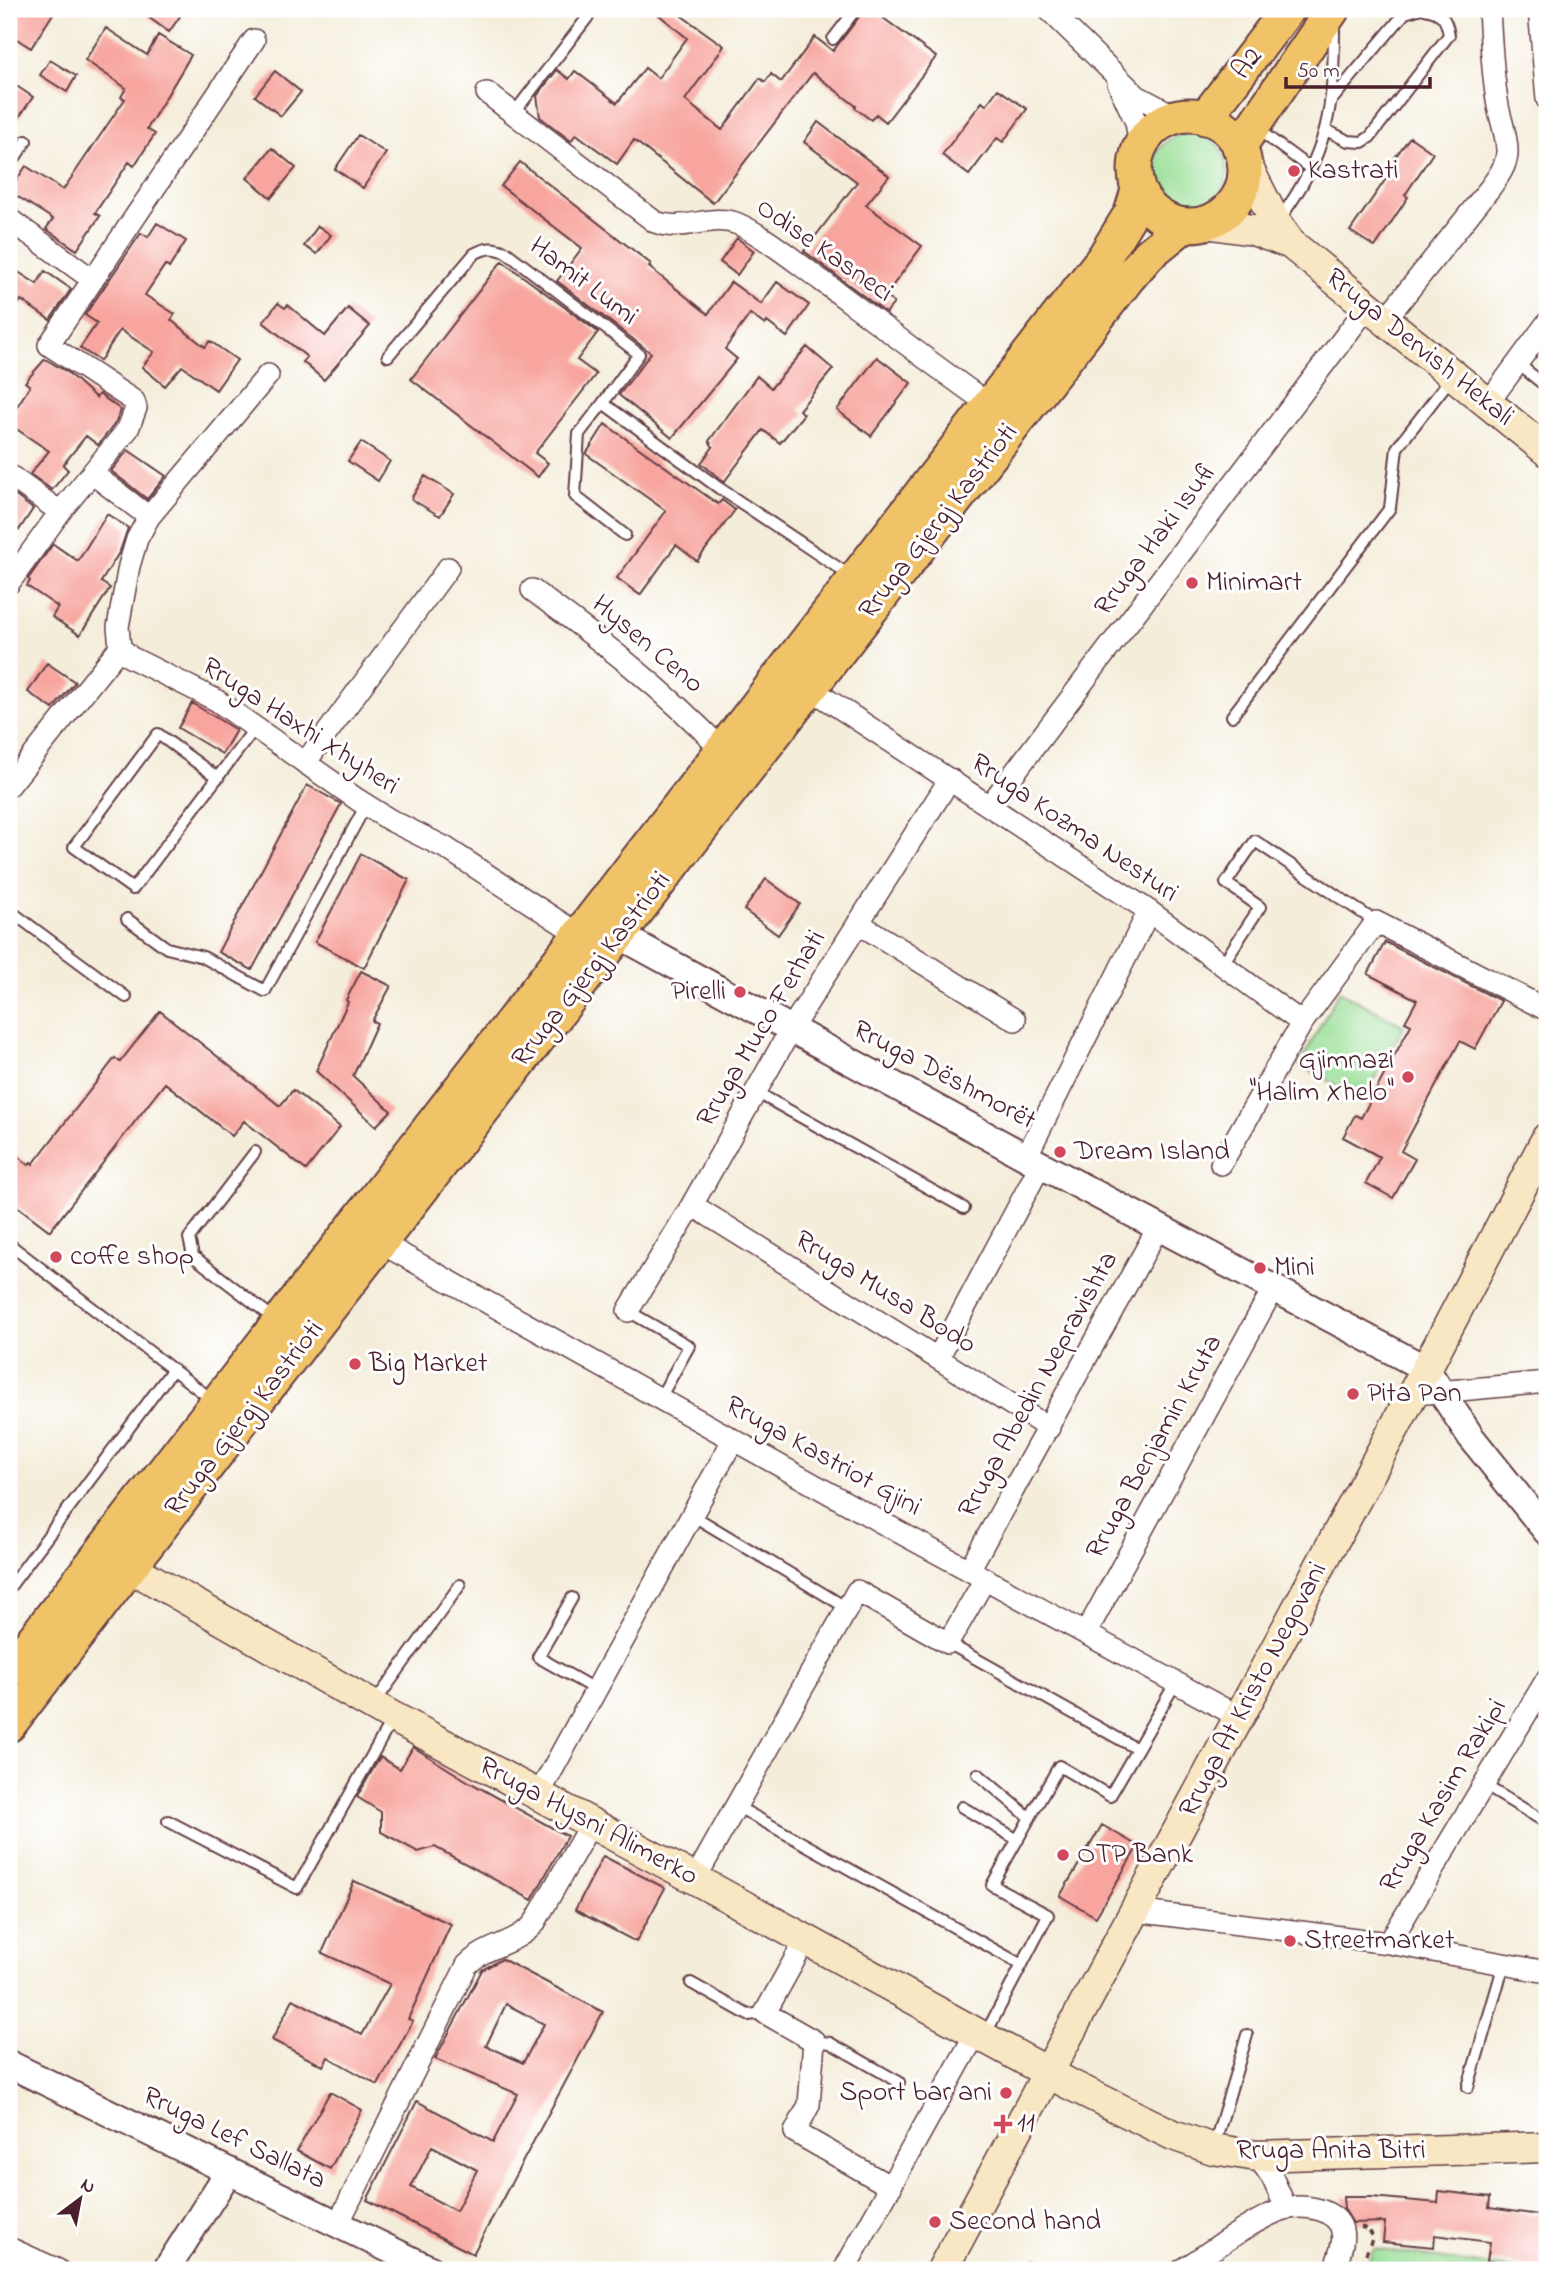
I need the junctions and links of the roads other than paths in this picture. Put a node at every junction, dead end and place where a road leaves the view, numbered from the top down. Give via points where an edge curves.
1 (594, 9) edge
2 (856, 9) edge
3 (1289, 9) edge
4 (1333, 9) edge
5 (1418, 9) edge
6 (1425, 9) edge
7 (1489, 9) edge
8 (1539, 9) edge
9 (1062, 13) edge
10 (833, 39) dead end
11 (254, 40) dead end
12 (1114, 75) junction
13 (488, 93) dead end
14 (1547, 99) edge
15 (1330, 102) junction
16 (514, 113) junction
17 (1191, 117) junction
18 (1326, 130) junction
19 (26, 141) dead end
20 (1245, 144) junction
21 (1140, 146) junction
22 (9, 167) edge
23 (1311, 169) junction
24 (1138, 190) junction
25 (9, 219) edge
26 (1195, 224) junction
27 (1284, 234) junction
28 (93, 280) junction
29 (1377, 313) junction
30 (1547, 323) edge
31 (388, 356) dead end
32 (1517, 363) junction
33 (268, 375) dead end
34 (1453, 375) junction
35 (1547, 387) edge
36 (603, 403) junction
37 (1488, 403) junction
38 (990, 405) junction
39 (1547, 451) edge
40 (93, 474) junction
41 (9, 475) edge
42 (60, 512) junction
43 (149, 517) junction
44 (625, 535) dead end
45 (448, 568) dead end
46 (854, 579) junction
47 (9, 583) edge
48 (532, 590) dead end
49 (120, 646) junction
50 (811, 689) junction
51 (1232, 716) dead end
52 (256, 728) junction
53 (722, 750) junction
54 (305, 763) junction
55 (218, 778) junction
56 (950, 779) junction
57 (9, 786) edge
58 (366, 805) junction
59 (990, 805) junction
60 (9, 910) edge
61 (1149, 911) junction
62 (127, 919) dead end
63 (1376, 922) junction
64 (858, 923) junction
65 (578, 934) junction
66 (619, 935) junction
67 (1222, 965) junction
68 (126, 997) dead end
69 (1547, 1010) edge
70 (1015, 1020) dead end
71 (1302, 1023) junction
72 (791, 1029) junction
73 (756, 1092) junction
74 (1547, 1138) edge
75 (255, 1152) dead end
76 (1034, 1160) junction
77 (1222, 1164) dead end
78 (692, 1205) junction
79 (964, 1208) dead end
80 (1159, 1226) junction
81 (381, 1243) junction
82 (9, 1244) edge
83 (1274, 1287) junction
84 (628, 1311) joint
85 (279, 1323) junction
86 (937, 1358) junction
87 (173, 1369) junction
88 (1547, 1382) edge
89 (1427, 1385) junction
90 (660, 1398) junction
91 (216, 1403) junction
92 (1049, 1428) junction
93 (733, 1440) junction
94 (692, 1515) junction
95 (1547, 1532) edge
96 (130, 1567) junction
97 (977, 1574) junction
98 (460, 1585) dead end
99 (9, 1588) edge
100 (572, 1598) dead end
101 (847, 1608) junction
102 (1086, 1633) junction
103 (948, 1643) junction
104 (9, 1671) edge
105 (1547, 1679) edge
106 (1175, 1682) junction
107 (596, 1690) junction
108 (383, 1712) junction
109 (1239, 1717) junction
110 (9, 1725) edge
111 (1137, 1749) junction
112 (978, 1774) dead end
113 (1484, 1785) junction
114 (539, 1794) junction
115 (736, 1806) junction
116 (962, 1807) dead end
117 (1030, 1818) junction
118 (168, 1821) dead end
119 (591, 1822) junction
120 (1547, 1824) edge
121 (1018, 1840) junction
122 (695, 1879) junction
123 (1135, 1911) junction
124 (806, 1939) junction
125 (1389, 1943) junction
126 (1504, 1964) junction
127 (1022, 1965) junction
128 (1547, 1972) edge
129 (691, 1983) dead end
130 (765, 2013) junction
131 (980, 2035) junction
132 (1247, 2035) dead end
133 (814, 2041) junction
134 (9, 2064) edge
135 (1049, 2073) junction
136 (899, 2082) dead end
137 (1468, 2087) dead end
138 (1547, 2147) edge
139 (1213, 2149) junction
140 (1257, 2155) junction
141 (229, 2171) junction
142 (891, 2187) junction
143 (1286, 2208) junction
144 (338, 2224) junction
145 (9, 2248) edge
146 (58, 2270) edge
147 (166, 2270) edge
148 (432, 2270) edge
149 (844, 2270) edge
150 (942, 2270) edge
151 (1182, 2270) edge
152 (1334, 2270) edge

1 - 16 lane
2 - 10 lane
3 - 17 main road, A2 via 1231,88
4 - 15 lane
4 - 20 main road, A2
5 - 15 lane via 1405,13
6 - 18 lane via 1438,11 1447,21 1449,35 1370,137 1348,141
7 - 29 street, Rruga Haki Isufi via 1507,157 1490,188
8 - 14 street
9 - 12 street
11 - 28 street
12 - 17 street via 1137,96
12 - 21 street via 1132,113
13 - 16 street, Odise Kasneci
15 - 18 lane
16 - 38 street, Odise Kasneci via 655,222 667,227 730,221 743,226
17 - 20 main road via 1226,129
17 - 21 main road via 1160,124
18 - 23 lane
19 - 22 lane
20 - 23 lane
20 - 26 main road via 1244,173 1236,199 1228,209
20 - 27 main road, Rruga Dervish Hekali
21 - 24 main road via 1135,167
23 - 27 lane via 1292,201
24 - 26 main road via 1157,214
24 - 38 main road, Rruga Gjergj Kastrioti via 1104,257
25 - 28 street
26 - 27 main road, Rruga Dervish Hekali
26 - 50 main road, Rruga Gjergj Kastrioti via 1149,254 1129,277
27 - 29 main road, Rruga Dervish Hekali
28 - 40 street via 49,345 134,401 128,429
29 - 34 main road, Rruga Dervish Hekali
29 - 59 street, Rruga Haki Isufi
30 - 32 street
31 - 36 lane, Hamit Lumi via 474,254 493,247 506,252 639,354
32 - 35 lane
32 - 37 street
33 - 43 street
34 - 37 main road, Rruga Dervish Hekali
34 - 51 lane via 1397,449 1390,508
36 - 44 lane via 579,435 575,496
36 - 46 lane
37 - 39 main road, Rruga Dervish Hekali
38 - 46 main road, Rruga Gjergj Kastrioti
40 - 42 street
40 - 43 street
41 - 42 street
42 - 47 street
43 - 49 street via 129,566 118,627
45 - 54 street
46 - 53 main road, Rruga Gjergj Kastrioti
48 - 53 street, Hysen Ceno via 657,686
49 - 52 street, Rruga Haxhi Xhyheri via 130,657 216,700
49 - 57 street
50 - 56 street, Rruga Kozma Nesturi
50 - 66 main road, Rruga Gjergj Kastrioti
52 - 54 street, Rruga Haxhi Xhyheri
52 - 55 lane
53 - 65 main road, Rruga Gjergj Kastrioti
54 - 58 street, Rruga Haxhi Xhyheri
55 - 55 lane via 133,889 74,847 158,734
56 - 59 street, Rruga Kozma Nesturi
56 - 64 street, Rruga Muco Ferhati
58 - 62 lane via 265,991 203,957 166,948
58 - 65 street, Rruga Haxhi Xhyheri via 446,848
59 - 61 street, Rruga Kozma Nesturi
60 - 68 lane
61 - 67 street, Rruga Kozma Nesturi
61 - 76 street
63 - 67 lane via 1255,841 1226,883 1260,907
63 - 69 street
63 - 71 street
64 - 70 street
64 - 72 street, Rruga Muco Ferhati
65 - 85 main road, Rruga Gjergj Kastrioti
66 - 72 street, Rruga Dëshmorët
66 - 81 main road, Rruga Gjergj Kastrioti
67 - 71 street, Rruga Kozma Nesturi
71 - 77 street
72 - 73 street, Rruga Muco Ferhati
72 - 76 street, Rruga Dëshmorët
73 - 78 street, Rruga Muco Ferhati
73 - 79 lane
74 - 89 main road, Rruga At Kristo Negovani
75 - 85 lane via 189,1238 193,1256
76 - 80 street, Rruga Dëshmorët
76 - 86 street
78 - 84 street, Rruga Muco Ferhati
78 - 86 street, Rruga Musa Bodo
80 - 83 street, Rruga Dëshmorët
80 - 92 street, Rruga Abedin Nepravishta
81 - 90 street, Rruga Kastriot Gjini
81 - 96 main road, Rruga Gjergj Kastrioti
82 - 87 lane
83 - 89 street, Rruga Dëshmorët
83 - 102 street, Rruga Benjamin Kruta
84 - 90 lane via 689,1346
85 - 91 main road, Rruga Gjergj Kastrioti
86 - 92 street, Rruga Musa Bodo
87 - 91 lane
87 - 99 lane
88 - 89 street
89 - 95 street
89 - 109 main road, Rruga At Kristo Negovani
90 - 93 street, Rruga Kastriot Gjini
91 - 104 main road, Rruga Gjergj Kastrioti
92 - 97 street, Rruga Abedin Nepravishta
93 - 94 street
93 - 97 street, Rruga Kastriot Gjini
94 - 101 lane
94 - 107 street
96 - 108 main road, Rruga Hysni Alimerko
96 - 110 main road, Rruga Gjergj Kastrioti
97 - 102 street, Rruga Kastriot Gjini
97 - 103 street, Rruga Abedin Nepravishta
98 - 108 lane
100 - 107 lane via 538,1657
101 - 103 street via 857,1591
101 - 115 street
102 - 106 street, Rruga Kastriot Gjini
103 - 111 lane
105 - 113 street, Rruga Kasim Rakipi
106 - 109 street, Rruga Kastriot Gjini
106 - 111 lane
107 - 114 street
108 - 114 main road, Rruga Hysni Alimerko
108 - 118 lane via 297,1888
109 - 123 main road, Rruga At Kristo Negovani
111 - 117 lane via 1110,1796 1059,1766
112 - 117 lane
113 - 120 lane
113 - 125 street, Rruga Kasim Rakipi
114 - 119 main road, Rruga Hysni Alimerko
115 - 122 street
115 - 127 lane
116 - 121 lane
117 - 121 lane
119 - 122 main road, Rruga Hysni Alimerko
119 - 144 street via 534,1924 467,1965
121 - 127 lane via 992,1885 1048,1915
122 - 124 main road, Rruga Hysni Alimerko
123 - 125 street
123 - 135 main road, Rruga At Kristo Negovani
124 - 130 street
124 - 131 main road, Rruga Hysni Alimerko
125 - 126 street
126 - 128 street
126 - 137 lane
127 - 131 lane
129 - 130 lane via 748,2015
130 - 133 street
131 - 135 main road, Rruga Hysni Alimerko
131 - 142 street
132 - 139 lane
133 - 136 lane via 830,2043
133 - 142 street via 809,2105 794,2132
134 - 141 street, Rruga Lef Sallata
135 - 139 main road, Rruga Anita Bitri via 1173,2135
135 - 150 main road, Rruga At Kristo Negovani
138 - 140 main road, Rruga Anita Bitri
139 - 140 main road, Rruga Anita Bitri
140 - 143 street
141 - 144 street, Rruga Lef Sallata
141 - 147 street
142 - 149 street
143 - 151 street
143 - 152 street via 1318,2209 1342,2226
144 - 148 street, Rruga Lef Sallata
145 - 146 street

